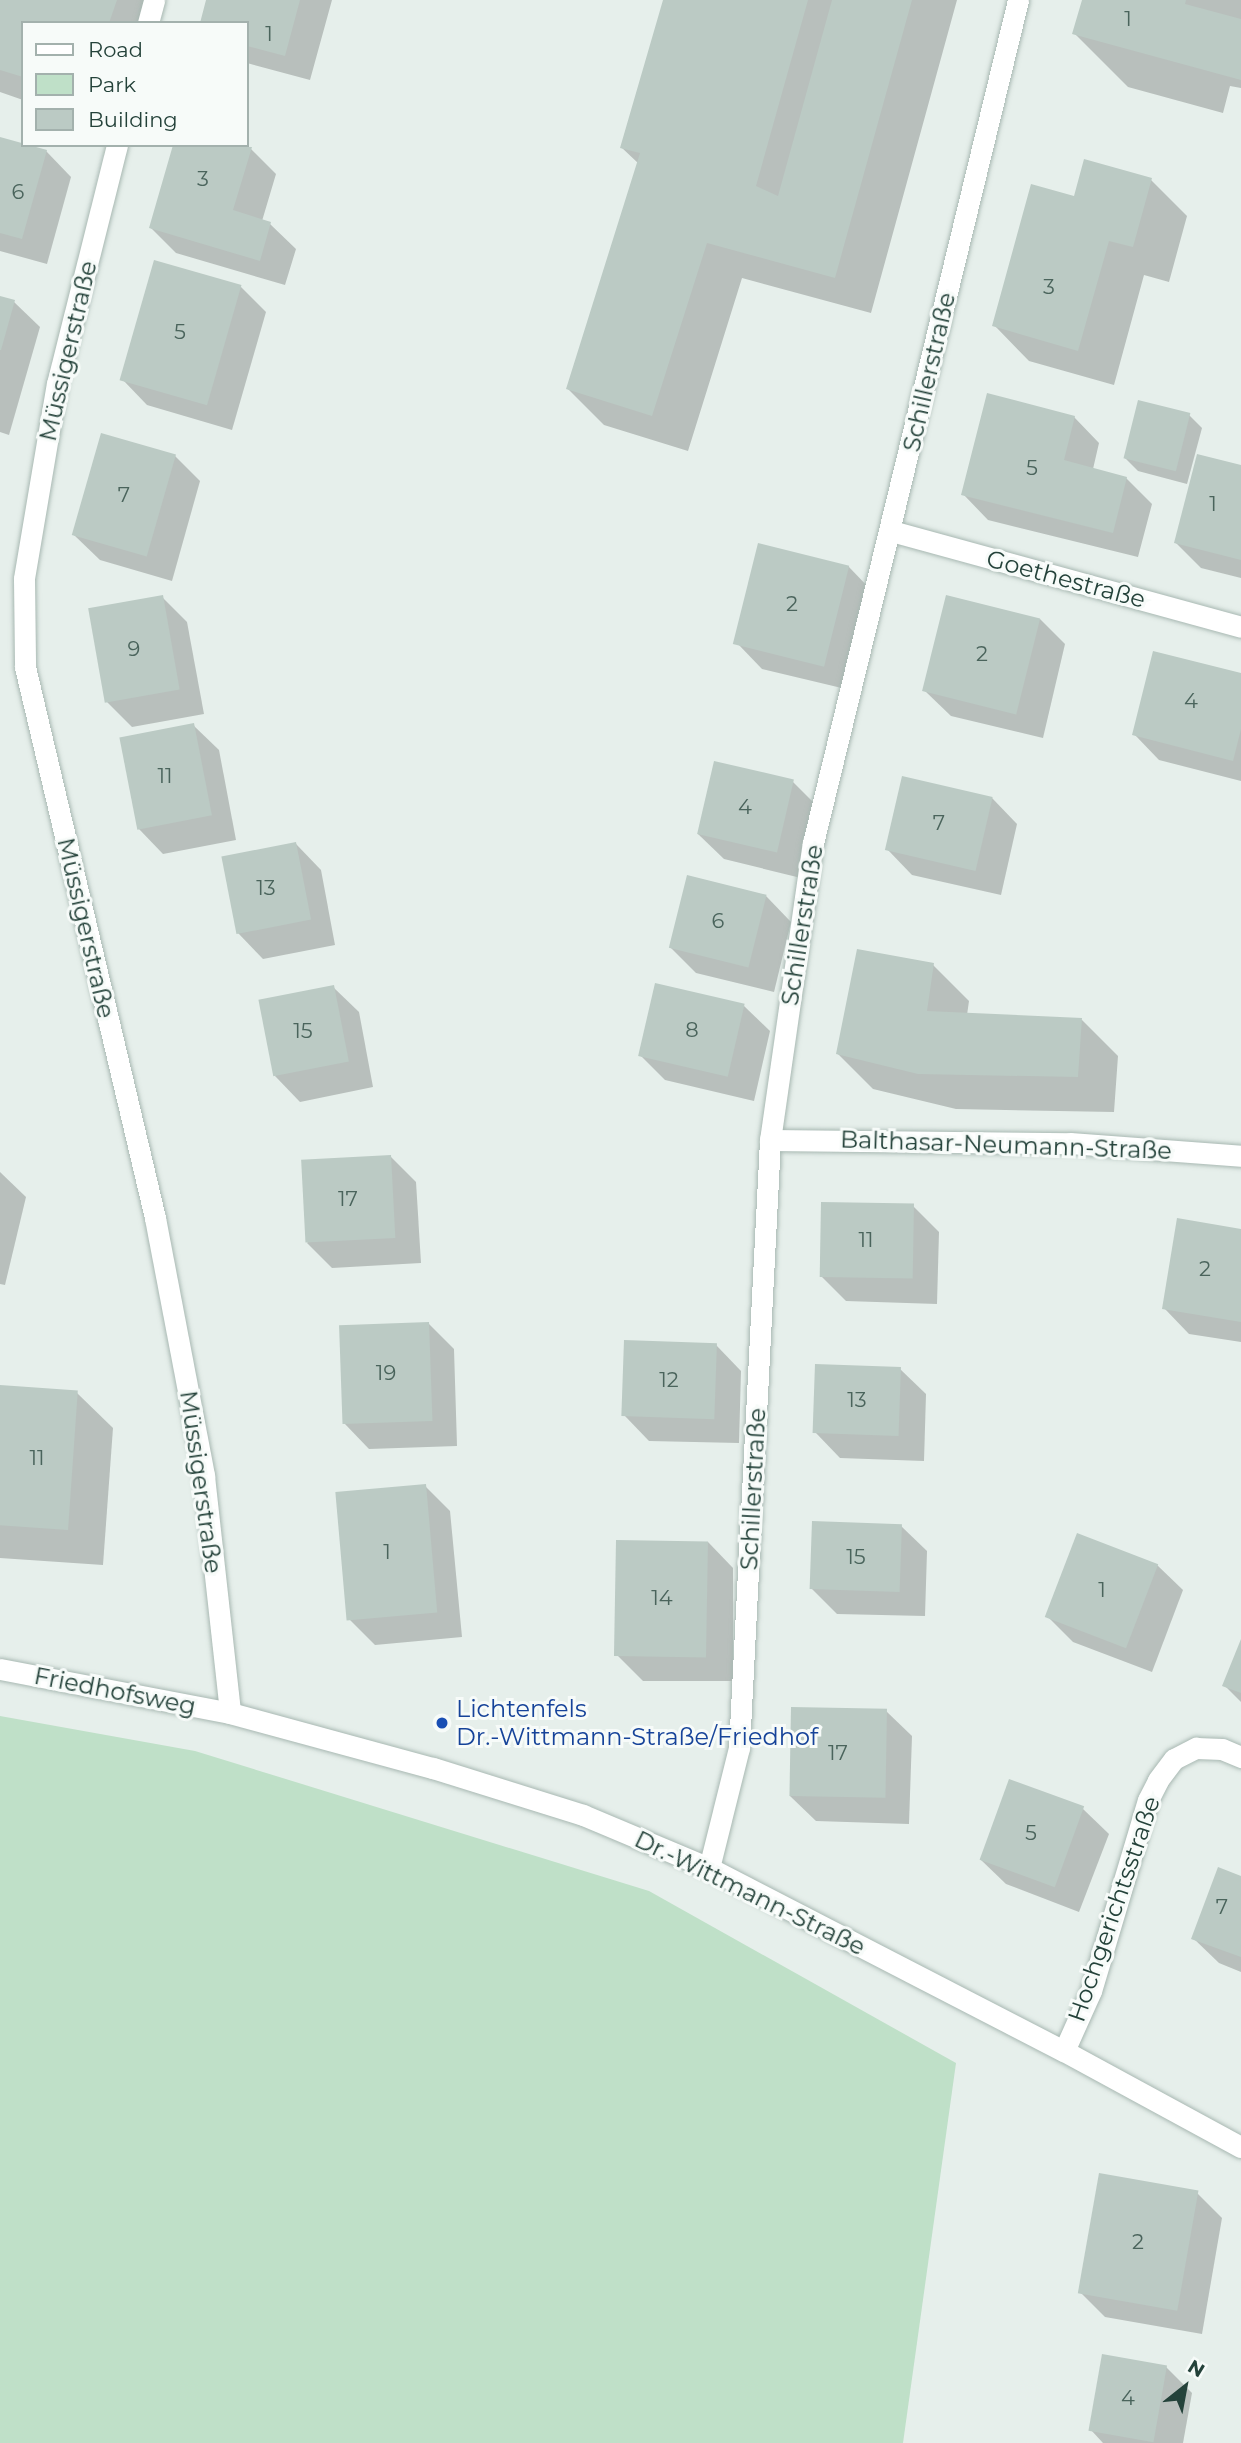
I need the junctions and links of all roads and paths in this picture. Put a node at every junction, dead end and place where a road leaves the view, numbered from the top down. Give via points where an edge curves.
1 (154, 0) edge
2 (1018, 0) edge
3 (149, 21) edge
4 (116, 147) edge
5 (891, 531) junction
6 (1241, 627) edge
7 (770, 1140) junction
8 (1241, 1156) edge
9 (0, 1669) edge
10 (230, 1713) junction
11 (1241, 1757) edge
12 (709, 1868) junction
13 (1064, 2051) junction
14 (1241, 2147) edge

1 - 3 street
2 - 5 street, Schillerstraße
4 - 10 street, Müssigerstraße via 57,383 24,579 25,667 155,1218 204,1476
5 - 6 street, Goethestraße
5 - 7 street, Schillerstraße via 813,843
7 - 8 street, Balthasar-Neumann-Straße via 1070,1143
7 - 12 street, Schillerstraße via 739,1748
9 - 10 street, Friedhofsweg
10 - 12 street, Dr.-Wittmann-Straße via 433,1768 583,1815
11 - 13 street, Hochgerichtsstraße via 1222,1749 1196,1748 1174,1759 1158,1780 1091,1991
12 - 13 street, Dr.-Wittmann-Straße
13 - 14 street, Dr.-Wittmann-Straße

